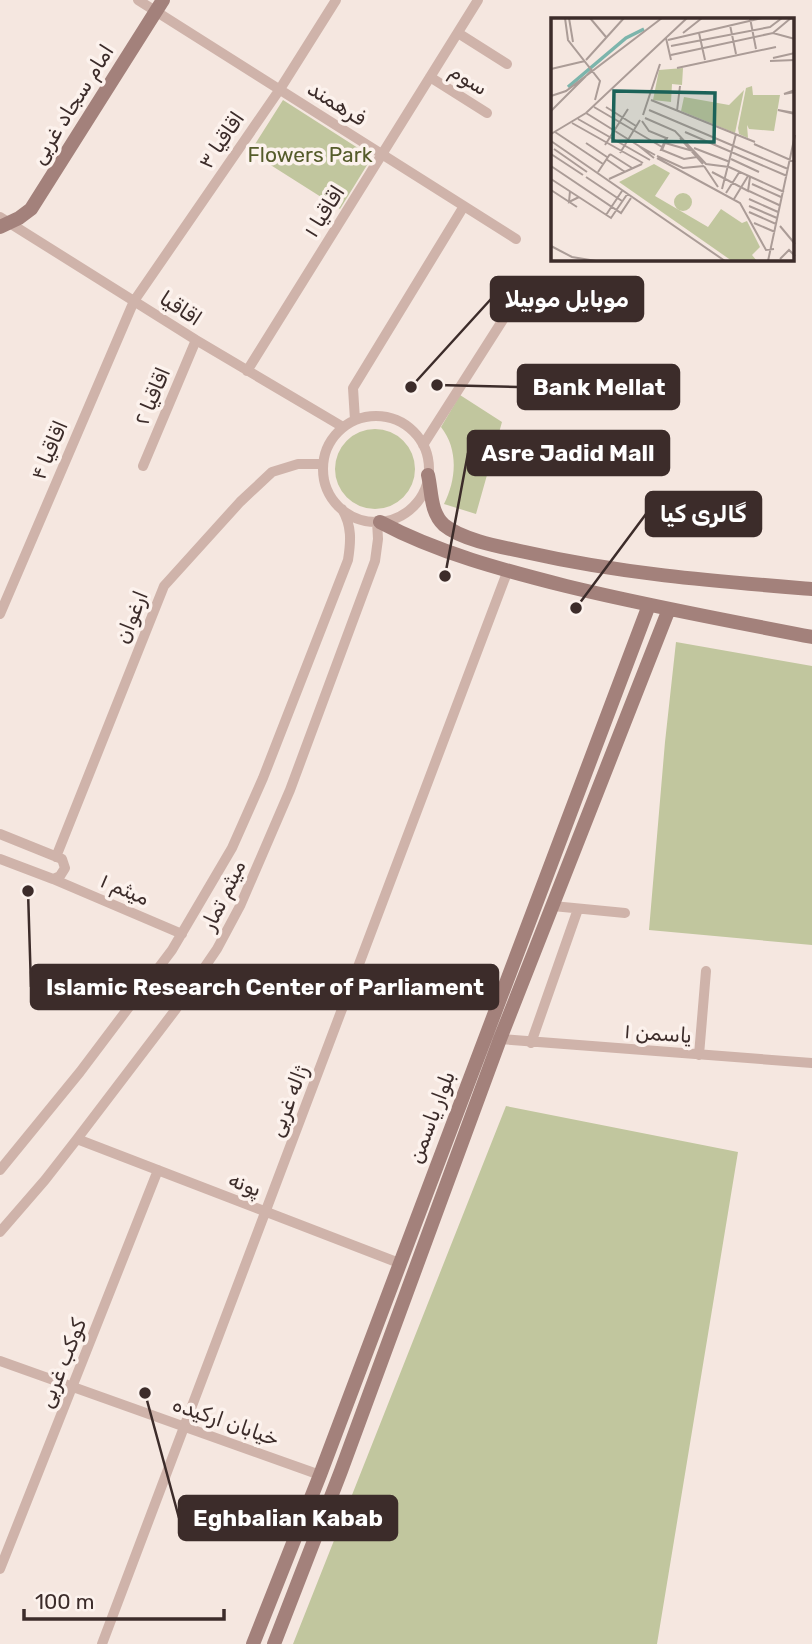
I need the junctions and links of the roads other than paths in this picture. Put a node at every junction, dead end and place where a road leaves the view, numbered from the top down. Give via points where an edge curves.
1 (138, 0) edge
2 (336, 0) edge
3 (478, 0) edge
4 (160, 5) edge
5 (458, 33) junction
6 (507, 64) dead end
7 (430, 78) junction
8 (279, 89) junction
9 (487, 113) dead end
10 (383, 155) junction
11 (464, 206) junction
12 (3, 222) edge
13 (516, 239) dead end
14 (134, 301) junction
15 (506, 315) dead end
16 (196, 341) junction
17 (247, 371) junction
18 (355, 420) junction
19 (343, 427) junction
20 (423, 445) junction
21 (323, 464) junction
22 (144, 466) dead end
23 (428, 475) junction
24 (341, 509) junction
25 (379, 521) junction
26 (508, 570) junction
27 (812, 589) edge
28 (649, 605) junction
29 (668, 609) junction
30 (0, 614) edge
31 (638, 635) junction
32 (812, 637) edge
33 (656, 642) junction
34 (0, 834) edge
35 (56, 857) junction
36 (0, 859) edge
37 (53, 879) junction
38 (553, 905) junction
39 (578, 909) junction
40 (625, 913) dead end
41 (182, 934) junction
42 (705, 971) dead end
43 (485, 1034) junction
44 (500, 1040) junction
45 (531, 1042) junction
46 (699, 1055) junction
47 (812, 1063) edge
48 (77, 1139) junction
49 (0, 1170) edge
50 (158, 1170) junction
51 (267, 1213) junction
52 (0, 1232) edge
53 (399, 1263) junction
54 (0, 1361) edge
55 (73, 1388) junction
56 (184, 1427) junction
57 (320, 1475) junction
58 (0, 1569) edge
59 (102, 1644) edge
60 (253, 1644) edge
61 (274, 1644) edge

1 - 4 street, فرهمند
2 - 8 street, اقاقیا ۳
3 - 5 street, اقاقیا ۱
4 - 8 street, فرهمند
4 - 12 street, امام سجاد غربی via 31,209
5 - 6 street
5 - 7 street, اقاقیا ۱
7 - 9 street, سوم
7 - 10 street, اقاقیا ۱
8 - 10 street, فرهمند
8 - 14 street, اقاقیا ۳
10 - 11 street, فرهمند
10 - 17 street, اقاقیا ۱
11 - 13 street, فرهمند
11 - 18 street via 353,387
12 - 14 street, اقاقیا
14 - 16 street, اقاقیا
14 - 30 street, اقاقیا ۴
15 - 20 street
16 - 17 street, اقاقیا
16 - 22 street, اقاقیا ۲
17 - 19 street, اقاقیا
18 - 19 street
18 - 20 street via 394,419 411,429
19 - 21 street via 329,445
20 - 23 street
21 - 24 street via 327,489
21 - 35 street, ارغوان via 298,464 272,472 164,586
23 - 25 street via 412,507 398,517
23 - 27 street via 433,508 442,522 454,532 501,547 647,575
24 - 25 street via 353,517
24 - 41 street, میثم تمار via 349,520 348,560 232,848
25 - 26 street via 418,540
25 - 48 street, میثم تمار via 375,561 290,790 240,906 176,1009
26 - 28 street
26 - 51 street, ژاله غربی
28 - 29 street
28 - 31 street, بلوار یاسمن
29 - 32 street
29 - 33 street, بلوار یاسمن
31 - 33 street via 650,633
31 - 43 street, بلوار یاسمن
33 - 38 street, بلوار یاسمن
34 - 35 street
35 - 37 street, ارغوان via 65,868
36 - 37 street, میثم ۱
37 - 41 street, میثم ۱
38 - 39 street
38 - 44 street, بلوار یاسمن
39 - 40 street
39 - 45 street
41 - 49 street, میثم تمار via 80,1072
42 - 46 street
43 - 44 street
43 - 53 street, بلوار یاسمن
44 - 45 street, یاسمن ۱
44 - 61 street, بلوار یاسمن
45 - 46 street, یاسمن ۱
46 - 47 street, یاسمن ۱
48 - 50 street, پونه
48 - 52 street, میثم تمار
50 - 51 street, پونه
50 - 55 street, کوکب غربی
51 - 53 street, پونه
51 - 56 street, ژاله غربی
53 - 57 street, بلوار یاسمن
54 - 55 street, خیابان ارکیده
55 - 56 street, خیابان ارکیده
55 - 58 street, کوکب غربی
56 - 57 street, خیابان ارکیده
56 - 59 street, ژاله غربی
57 - 60 street, بلوار یاسمن

